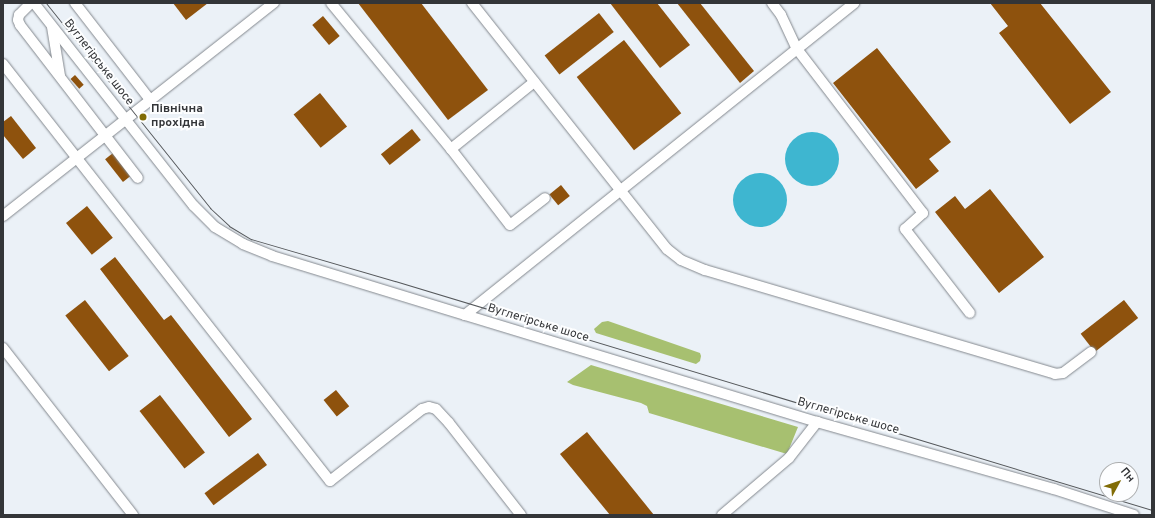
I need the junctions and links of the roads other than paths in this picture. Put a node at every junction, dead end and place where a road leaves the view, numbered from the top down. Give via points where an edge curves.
1 (31, 3) edge
2 (34, 3) edge
3 (75, 3) edge
4 (274, 3) edge
5 (331, 3) edge
6 (472, 3) edge
7 (772, 3) edge
8 (854, 3) edge
9 (52, 25) junction
10 (797, 49) junction
11 (3, 64) edge
12 (60, 78) junction
13 (534, 82) junction
14 (151, 101) junction
15 (127, 120) junction
16 (105, 136) junction
17 (451, 148) junction
18 (77, 157) junction
19 (138, 178) dead end
20 (620, 192) junction
21 (545, 198) dead end
22 (3, 216) edge
23 (970, 313) dead end
24 (465, 315) junction
25 (3, 348) edge
26 (1091, 352) dead end
27 (817, 422) junction
28 (133, 515) edge
29 (521, 515) edge
30 (722, 515) edge
31 (1134, 515) edge

1 - 12 street via 22,11 18,20
2 - 9 street, Вуглегірське шосе
3 - 14 street
4 - 14 street
5 - 17 street
6 - 13 street
7 - 10 street via 784,20
8 - 10 street
9 - 12 street
9 - 15 street, Вуглегірське шосе
10 - 20 street
10 - 23 street via 923,213 905,228
11 - 18 street
12 - 16 street
13 - 17 street
13 - 20 street
14 - 15 street
15 - 16 street
15 - 24 street, Вуглегірське шосе via 194,206 215,227 230,237 272,256
16 - 18 street
16 - 19 street
17 - 21 street via 510,225
18 - 22 street
18 - 29 street via 330,482 422,409 429,407 436,409 449,423
20 - 24 street
20 - 26 street via 667,249 681,260 705,270 1055,374 1063,373
24 - 27 street, Вуглегірське шосе
25 - 28 street
27 - 30 street via 790,458
27 - 31 street, Вуглегірське шосе via 1054,489

